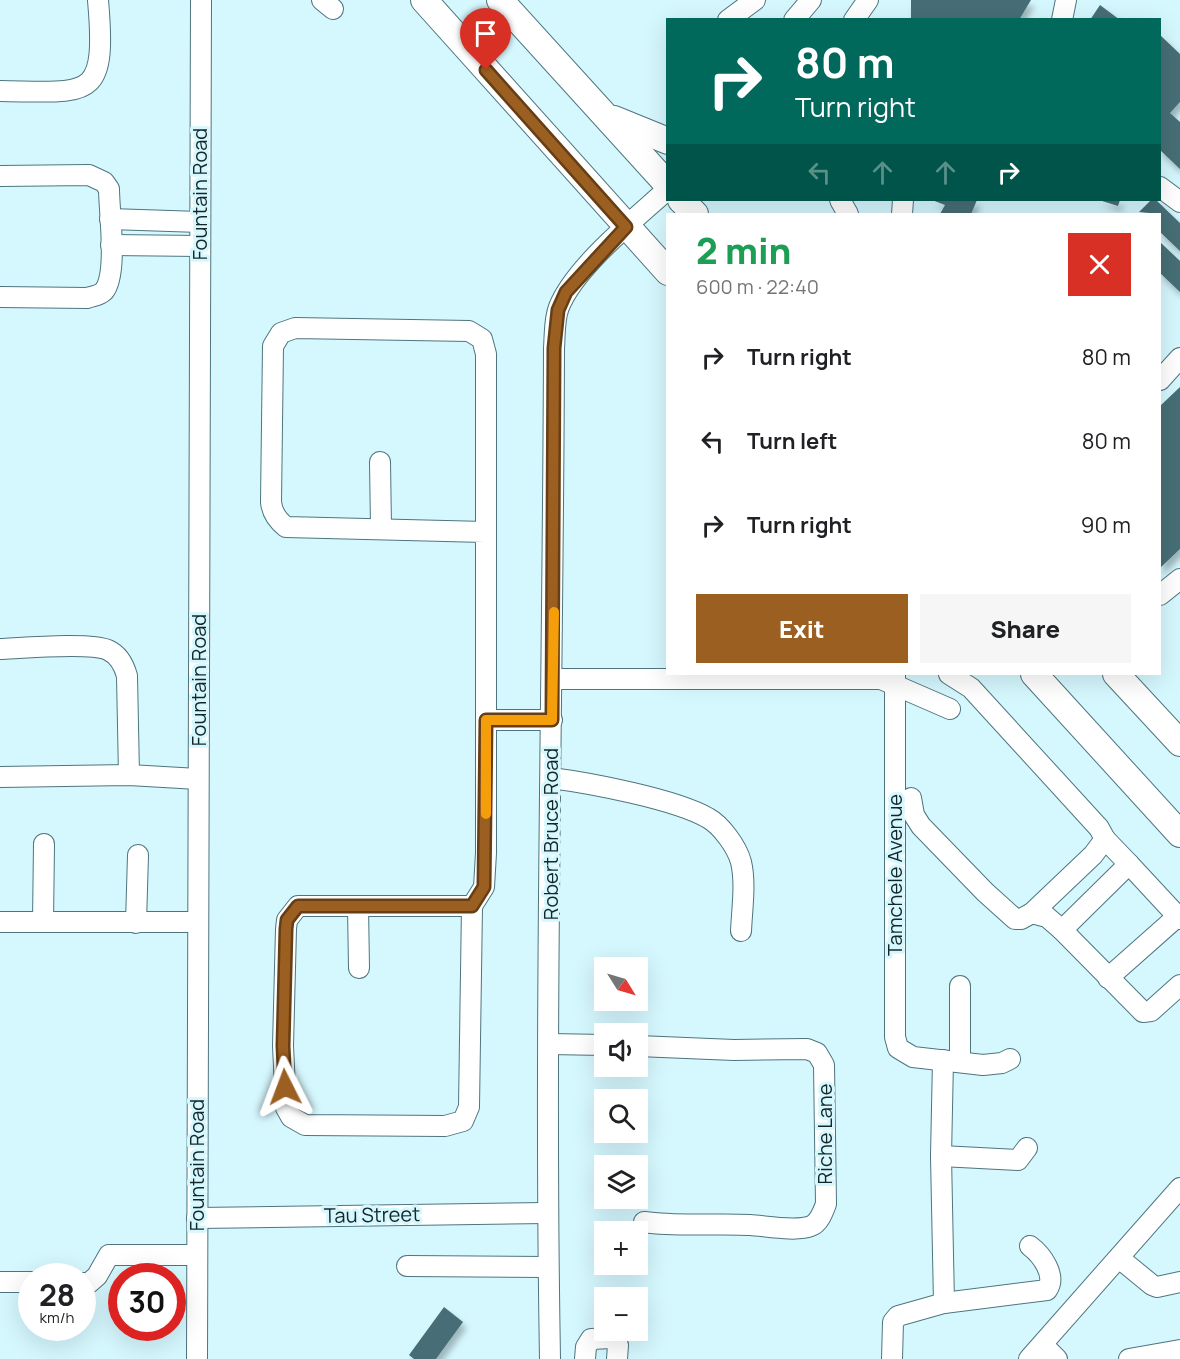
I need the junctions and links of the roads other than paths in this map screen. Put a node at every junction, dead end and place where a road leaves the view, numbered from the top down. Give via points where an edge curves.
1 (98, 0) edge
2 (201, 0) edge
3 (424, 0) edge
4 (500, 0) edge
5 (755, 0) edge
6 (811, 0) edge
7 (868, 0) edge
8 (1066, 0) edge
9 (732, 18) edge
10 (796, 18) edge
11 (855, 18) edge
12 (1062, 18) edge
13 (0, 92) edge
14 (605, 116) junction
15 (666, 140) edge
16 (0, 176) edge
17 (666, 185) edge
18 (1161, 188) edge
19 (666, 189) edge
20 (682, 201) edge
21 (1180, 202) edge
22 (694, 213) edge
23 (110, 219) junction
24 (200, 222) junction
25 (626, 227) junction
26 (111, 245) junction
27 (200, 246) junction
28 (666, 270) edge
29 (0, 297) edge
30 (1180, 358) edge
31 (1161, 379) edge
32 (380, 462) dead end
33 (381, 527) junction
34 (485, 532) junction
35 (1180, 579) edge
36 (1161, 594) edge
37 (0, 649) edge
38 (951, 675) edge
39 (1035, 675) edge
40 (1117, 675) edge
41 (890, 678) edge
42 (553, 679) junction
43 (950, 709) dead end
44 (486, 720) junction
45 (552, 720) junction
46 (1180, 743) edge
47 (129, 775) junction
48 (0, 777) edge
49 (551, 778) junction
50 (198, 779) junction
51 (911, 798) dead end
52 (1180, 834) edge
53 (1105, 839) junction
54 (44, 844) dead end
55 (138, 855) dead end
56 (1129, 864) junction
57 (472, 906) junction
58 (358, 907) junction
59 (1032, 913) junction
60 (1179, 918) edge
61 (0, 922) edge
62 (43, 922) junction
63 (197, 922) junction
64 (136, 923) junction
65 (1062, 930) junction
66 (741, 931) dead end
67 (359, 968) dead end
68 (1108, 978) junction
69 (1180, 985) edge
70 (960, 986) dead end
71 (550, 1044) junction
72 (594, 1045) edge
73 (648, 1046) edge
74 (1010, 1059) dead end
75 (952, 1061) junction
76 (1027, 1148) dead end
77 (941, 1156) junction
78 (1180, 1188) edge
79 (546, 1213) junction
80 (197, 1218) junction
81 (648, 1223) edge
82 (1030, 1246) dead end
83 (197, 1255) junction
84 (1119, 1257) junction
85 (407, 1266) dead end
86 (549, 1267) junction
87 (96, 1277) edge
88 (0, 1282) edge
89 (18, 1282) edge
90 (1180, 1282) edge
91 (944, 1303) junction
92 (1180, 1350) edge
93 (1043, 1354) edge
94 (197, 1359) edge
95 (550, 1359) edge
96 (585, 1359) edge
97 (618, 1359) edge
98 (892, 1359) edge
99 (1129, 1359) edge

1 - 13 street via 100,59 93,79 85,87 58,92
2 - 24 street, Fountain Road
3 - 25 main road
4 - 14 main road
5 - 9 street
6 - 10 street
7 - 11 street
8 - 12 street
14 - 15 main road
14 - 17 main road
16 - 23 street via 97,178 109,189
18 - 21 street
19 - 25 street, Robert Bruce Road
20 - 22 main road
23 - 24 street
23 - 26 street
24 - 27 street, Fountain Road
25 - 28 main road
25 - 42 street, Robert Bruce Road via 576,280 558,310 554,348
26 - 27 street
26 - 29 street via 110,277 99,295
27 - 50 street, Fountain Road
30 - 31 street
32 - 33 street
33 - 34 street
33 - 34 street via 286,527 275,517 271,502 273,346 281,333 294,328 469,331 482,339 486,354
34 - 44 street
35 - 36 street
37 - 47 street via 98,647 114,653 127,676
38 - 53 street via 971,688
39 - 52 main road
40 - 46 main road
41 - 42 street
41 - 43 street
41 - 75 street, Tamchele Avenue via 895,1037 898,1048 913,1058
42 - 45 street, Robert Bruce Road
44 - 45 street
44 - 57 street via 484,887
45 - 49 street, Robert Bruce Road
47 - 48 street
47 - 50 street
49 - 66 street via 672,804 708,818 723,831 741,862
49 - 71 street, Robert Bruce Road
50 - 63 street, Fountain Road
51 - 59 street via 921,826 985,892 1015,919
53 - 56 street
53 - 59 street
54 - 62 street
55 - 64 street
56 - 60 street
56 - 65 street
57 - 58 street
57 - 58 street via 470,1107 463,1121 446,1126 305,1125 291,1117 286,1108 283,1046 287,920 298,906
58 - 67 street
59 - 65 street via 1047,917
60 - 68 street
61 - 62 street
62 - 64 street
63 - 64 street
63 - 80 street, Fountain Road
65 - 68 street
68 - 69 street via 1143,1012 1151,1011
70 - 75 street
71 - 72 street
71 - 79 street, Robert Bruce Road
73 - 81 street, Riche Lane via 807,1049 817,1053 824,1065 826,1204 819,1220 811,1226
74 - 75 street via 983,1065
75 - 77 street
76 - 77 street via 1018,1160
77 - 91 street
78 - 84 street
79 - 80 street, Tau Street
79 - 86 street, Robert Bruce Road
80 - 83 street, Fountain Road
82 - 91 street via 1045,1264 1051,1280 1047,1290
83 - 87 street via 109,1255
83 - 94 street, Fountain Road
84 - 90 street via 1152,1285
84 - 93 street
85 - 86 street
86 - 95 street, Robert Bruce Road
88 - 89 street
91 - 98 street via 895,1317
92 - 99 street
96 - 97 street via 591,1339 611,1338 618,1345

